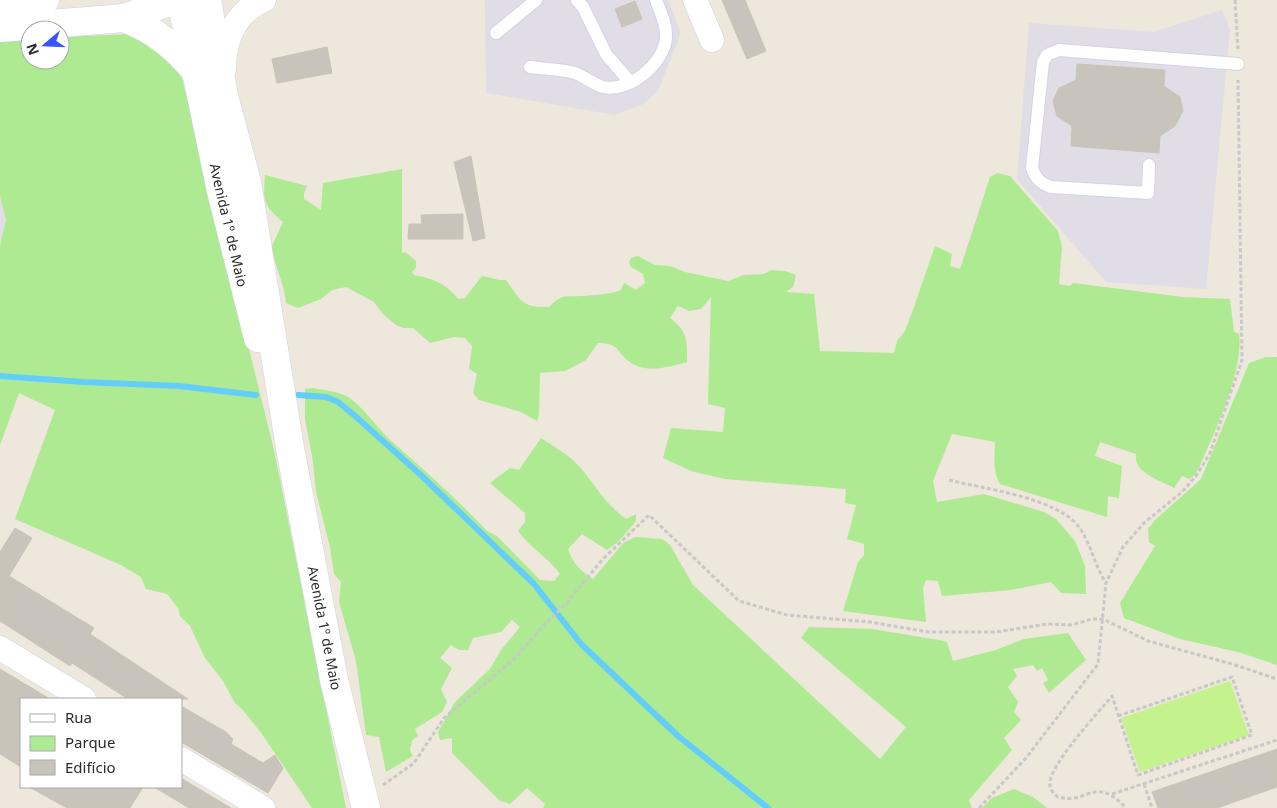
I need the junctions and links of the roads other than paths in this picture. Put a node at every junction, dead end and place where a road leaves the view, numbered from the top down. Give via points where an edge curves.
1 (45, 0) edge
2 (175, 0) edge
3 (181, 0) edge
4 (207, 0) edge
5 (264, 0) edge
6 (536, 0) edge
7 (576, 0) edge
8 (656, 0) edge
9 (695, 0) edge
10 (0, 9) edge
11 (124, 18) junction
12 (0, 28) edge
13 (496, 33) dead end
14 (712, 40) dead end
15 (1238, 64) road end
16 (530, 67) dead end
17 (196, 72) junction
18 (630, 82) junction
19 (224, 96) junction
20 (1149, 165) dead end
21 (290, 448) junction
22 (0, 648) edge
23 (82, 698) edge
24 (182, 760) edge
25 (362, 803) edge
26 (262, 808) edge

1 - 10 main road
2 - 11 main road
3 - 17 main road, Avenida 1º de Maio
4 - 19 main road, Avenida 1º de Maio
5 - 19 street via 242,15 228,36
6 - 13 lane
7 - 18 lane via 583,7 606,54
8 - 18 lane via 664,24 664,46 644,74
9 - 14 street
11 - 12 main road
11 - 17 main road via 144,26 172,45
15 - 20 lane via 1059,50 1047,55 1043,62 1032,168 1036,178 1051,187 1148,193
16 - 18 lane via 574,73 602,87 615,88
17 - 21 main road, Avenida 1º de Maio via 246,298
19 - 21 main road, Avenida 1º de Maio via 247,182
21 - 25 main road, Avenida 1º de Maio via 334,680
22 - 23 street
24 - 26 street

